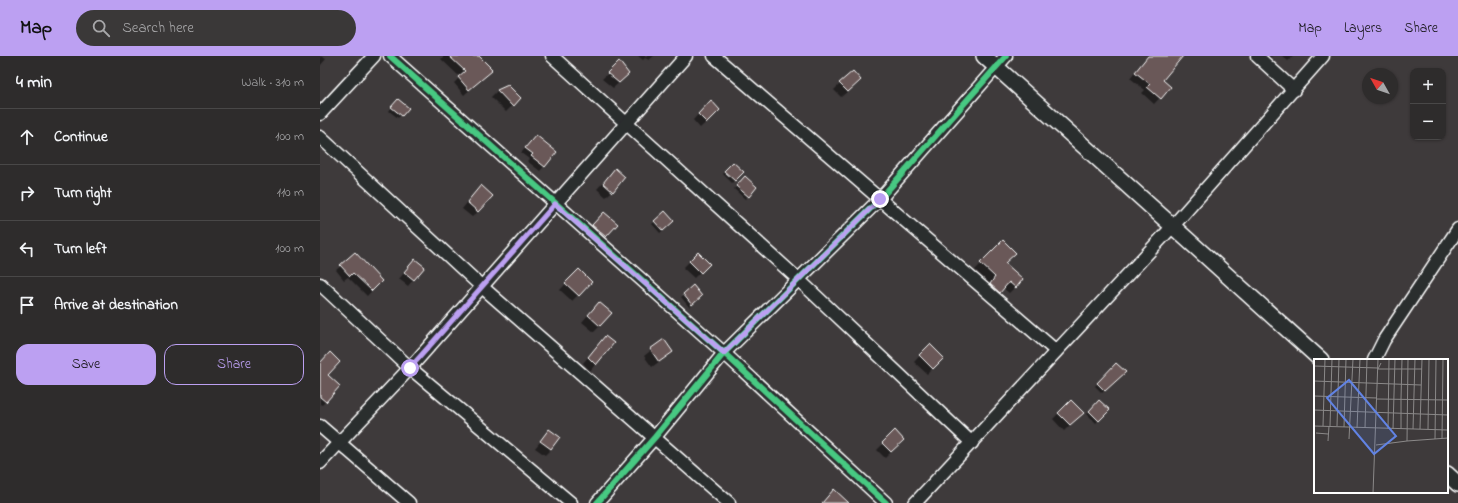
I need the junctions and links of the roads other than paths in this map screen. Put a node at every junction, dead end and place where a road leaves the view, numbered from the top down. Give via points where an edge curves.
1 (374, 56) edge
2 (390, 56) edge
3 (552, 56) edge
4 (686, 56) edge
5 (714, 56) edge
6 (984, 56) edge
7 (1257, 56) edge
8 (1323, 56) edge
9 (1001, 61) edge
10 (1294, 90) junction
11 (320, 114) edge
12 (626, 124) junction
13 (320, 137) edge
14 (880, 199) junction
15 (555, 204) junction
16 (1172, 227) junction
17 (1458, 229) edge
18 (798, 279) junction
19 (320, 284) edge
20 (481, 286) junction
21 (1056, 351) junction
22 (724, 353) junction
23 (1320, 359) edge
24 (1374, 359) edge
25 (410, 368) junction
26 (320, 426) edge
27 (655, 437) junction
28 (339, 443) junction
29 (972, 443) junction
30 (320, 463) edge
31 (1448, 475) edge
32 (1458, 484) edge
33 (409, 503) edge
34 (571, 503) edge
35 (597, 503) edge
36 (729, 503) edge
37 (886, 503) edge
38 (915, 503) edge

1 - 11 street
2 - 15 street
3 - 12 street
4 - 12 street
5 - 14 street
6 - 9 street
7 - 10 street
8 - 10 street
9 - 14 street
9 - 16 street
10 - 16 street
12 - 15 street
12 - 18 street
13 - 20 street
14 - 18 street
14 - 21 street
15 - 20 street
15 - 22 street
16 - 21 street
16 - 23 street
17 - 24 street via 1384,340
18 - 22 street
18 - 29 street
19 - 25 street
20 - 25 street
20 - 27 street
21 - 29 street
22 - 27 street
22 - 37 street
25 - 28 street
25 - 34 street
26 - 28 street
27 - 35 street
27 - 36 street
28 - 30 street
28 - 33 street
29 - 38 street
31 - 32 street

